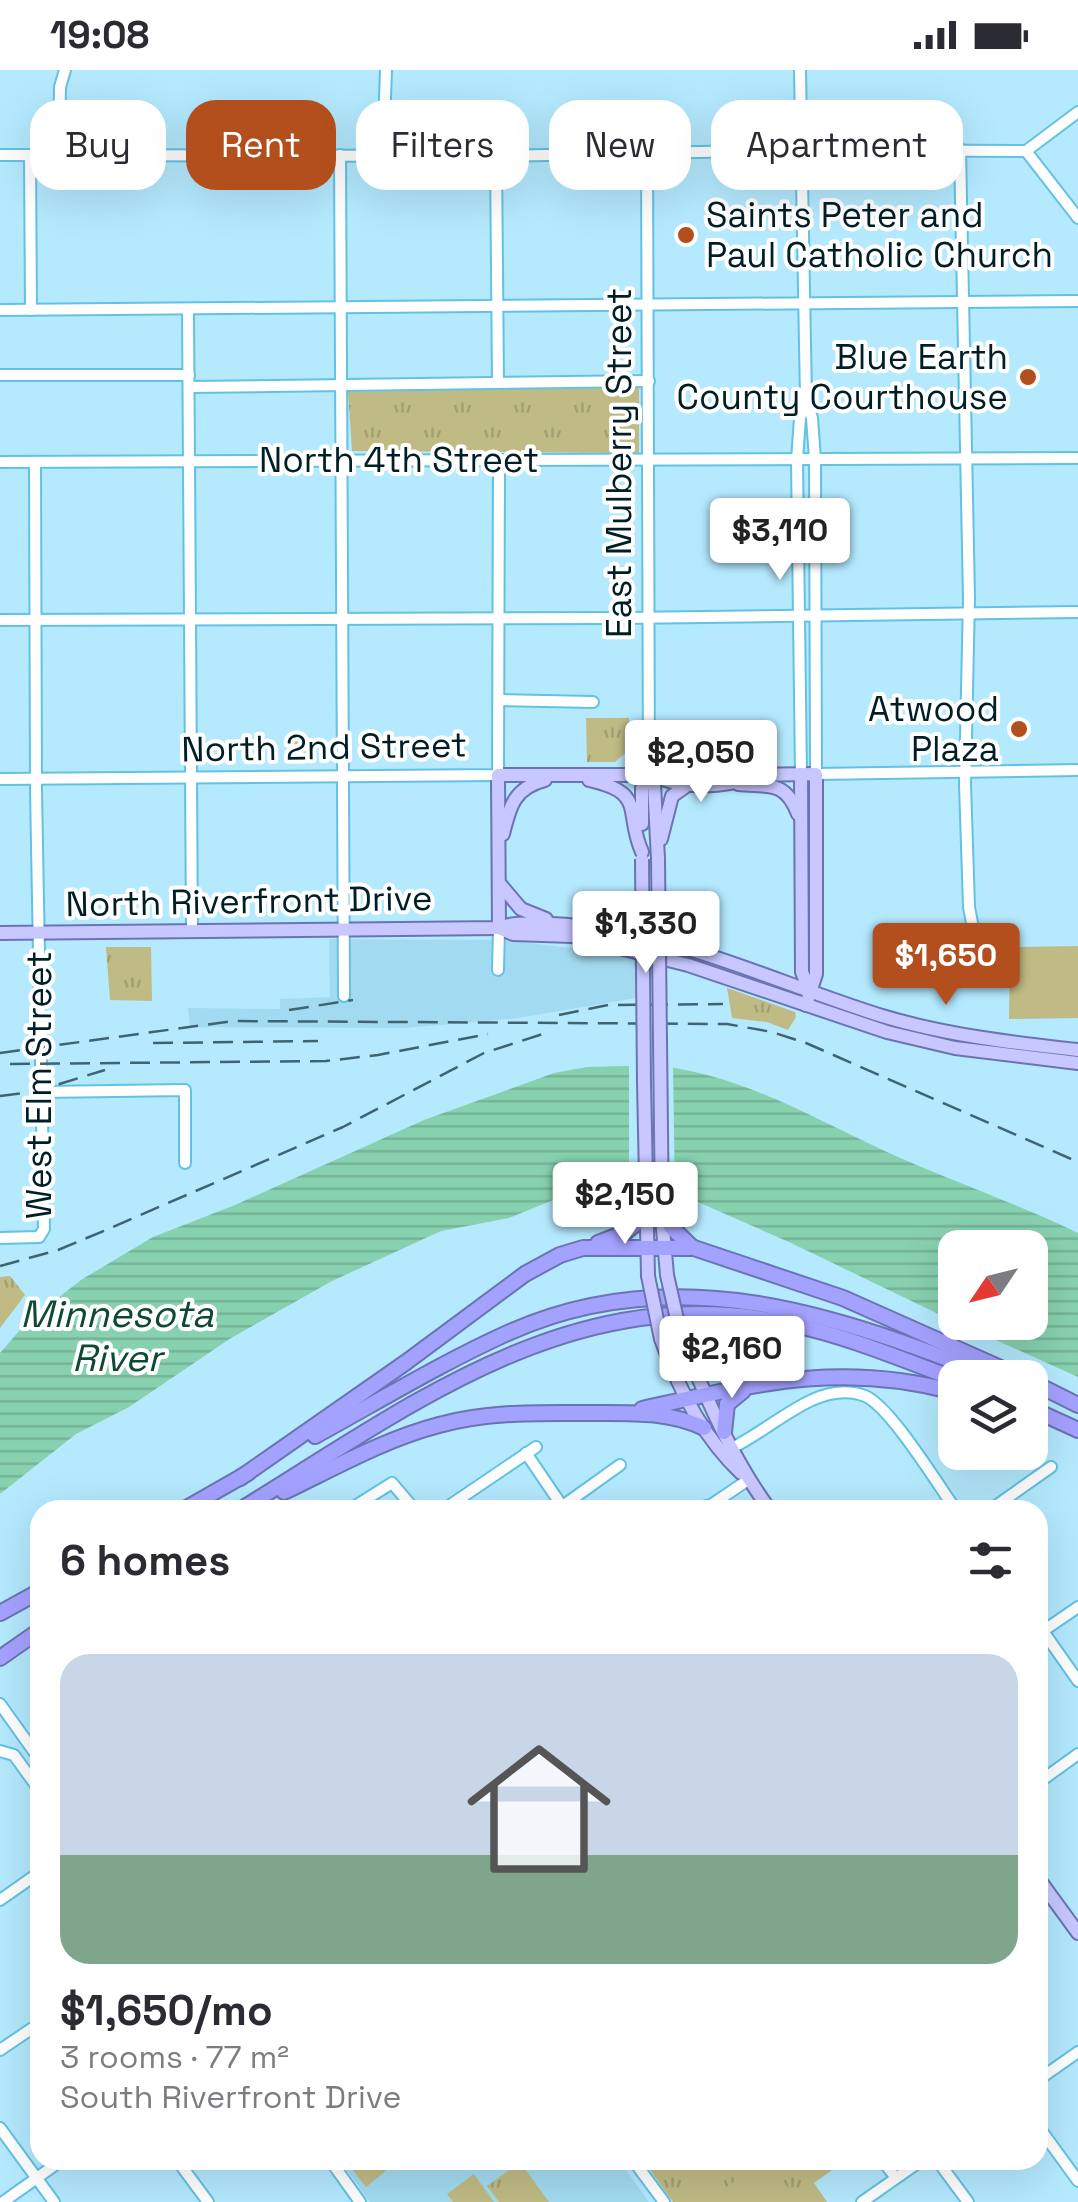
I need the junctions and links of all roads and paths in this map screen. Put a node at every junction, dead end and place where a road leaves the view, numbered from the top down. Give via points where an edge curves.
1 (65, 70) edge
2 (386, 70) edge
3 (800, 70) edge
4 (60, 100) edge
5 (385, 100) edge
6 (802, 100) edge
7 (1078, 112) edge
8 (963, 149) edge
9 (1026, 151) junction
10 (0, 155) edge
11 (30, 155) edge
12 (166, 155) edge
13 (340, 155) junction
14 (356, 155) edge
15 (30, 190) edge
16 (496, 190) edge
17 (648, 190) edge
18 (804, 190) edge
19 (961, 190) edge
20 (1078, 218) edge
21 (1078, 301) edge
22 (964, 302) junction
23 (804, 305) junction
24 (650, 306) junction
25 (496, 307) junction
26 (343, 309) junction
27 (0, 310) edge
28 (32, 310) junction
29 (188, 310) junction
30 (0, 375) edge
31 (649, 380) junction
32 (189, 381) junction
33 (498, 383) junction
34 (341, 384) junction
35 (806, 399) junction
36 (966, 458) junction
37 (1078, 458) edge
38 (342, 459) junction
39 (190, 460) junction
40 (798, 460) junction
41 (815, 460) junction
42 (0, 461) edge
43 (499, 461) junction
44 (649, 461) junction
45 (36, 462) junction
46 (968, 611) junction
47 (1078, 612) edge
48 (801, 616) junction
49 (815, 616) junction
50 (648, 617) junction
51 (191, 618) junction
52 (341, 618) junction
53 (500, 618) junction
54 (0, 620) edge
55 (36, 620) junction
56 (499, 700) junction
57 (593, 702) dead end
58 (1078, 770) edge
59 (966, 771) junction
60 (649, 774) junction
61 (800, 774) junction
62 (816, 774) junction
63 (498, 775) junction
64 (564, 775) junction
65 (754, 775) junction
66 (344, 776) junction
67 (0, 778) edge
68 (191, 779) junction
69 (36, 780) junction
70 (689, 784) junction
71 (735, 784) junction
72 (801, 822) junction
73 (499, 851) junction
74 (658, 852) junction
75 (642, 855) junction
76 (499, 883) junction
77 (578, 925) junction
78 (499, 928) junction
79 (344, 931) junction
80 (192, 932) junction
81 (0, 933) edge
82 (38, 933) junction
83 (974, 934) dead end
84 (498, 970) dead end
85 (344, 996) dead end
86 (808, 997) junction
87 (1078, 1050) edge
88 (1078, 1063) edge
89 (42, 1092) junction
90 (185, 1163) dead end
91 (645, 1174) joint
92 (662, 1178) joint
93 (643, 1217) junction
94 (665, 1218) junction
95 (0, 1238) edge
96 (583, 1248) junction
97 (665, 1248) junction
98 (694, 1248) junction
99 (646, 1249) junction
100 (949, 1360) edge
101 (982, 1360) edge
102 (938, 1373) edge
103 (750, 1387) junction
104 (938, 1388) edge
105 (1048, 1391) edge
106 (704, 1394) junction
107 (685, 1397) junction
108 (1048, 1397) edge
109 (1078, 1408) edge
110 (622, 1413) junction
111 (1048, 1418) edge
112 (1072, 1427) edge
113 (704, 1428) junction
114 (724, 1432) junction
115 (732, 1448) junction
116 (620, 1464) dead end
117 (1050, 1467) dead end
118 (240, 1478) junction
119 (748, 1480) junction
120 (201, 1500) edge
121 (257, 1500) edge
122 (269, 1500) edge
123 (365, 1500) edge
124 (407, 1500) edge
125 (458, 1500) edge
126 (556, 1500) edge
127 (573, 1500) edge
128 (718, 1500) edge
129 (763, 1500) edge
130 (949, 1500) edge
131 (1004, 1500) edge
132 (30, 1596) edge
133 (1078, 1607) edge
134 (0, 1613) edge
135 (1048, 1624) edge
136 (30, 1637) edge
137 (1048, 1639) edge
138 (2, 1657) edge
139 (1078, 1681) edge
140 (0, 1704) edge
141 (30, 1746) edge
142 (0, 1751) edge
143 (1078, 1754) edge
144 (1048, 1776) edge
145 (30, 1778) edge
146 (30, 1879) edge
147 (1048, 1892) edge
148 (0, 1900) edge
149 (1078, 1933) edge
150 (30, 2030) edge
151 (0, 2050) edge
152 (1078, 2052) edge
153 (1048, 2073) edge
154 (0, 2128) edge
155 (1048, 2140) edge
156 (30, 2170) edge
157 (30, 2170) edge
158 (48, 2170) edge
159 (184, 2170) edge
160 (337, 2170) edge
161 (640, 2170) edge
162 (890, 2170) edge
163 (908, 2170) edge
164 (944, 2170) edge
165 (36, 2178) junction
166 (896, 2178) junction
167 (1078, 2180) edge
168 (4, 2202) edge
169 (54, 2202) edge
170 (208, 2202) edge
171 (360, 2202) edge
172 (664, 2202) edge
173 (862, 2202) edge
174 (968, 2202) edge

1 - 4 street
2 - 5 street
3 - 6 street
7 - 9 street
8 - 9 street
9 - 20 street
10 - 11 street
12 - 13 street
13 - 14 street
13 - 26 street
15 - 28 street
16 - 25 street
17 - 24 street, East Mulberry Street
18 - 23 street
19 - 22 street
21 - 22 street
22 - 23 street
22 - 36 street
23 - 24 street
23 - 35 street
24 - 25 street
24 - 31 street, East Mulberry Street
25 - 26 street
25 - 33 street
26 - 29 street
26 - 34 street
27 - 28 street
28 - 29 street
29 - 32 street
30 - 32 street
31 - 33 street
31 - 44 street, East Mulberry Street
32 - 34 street
32 - 39 street
33 - 34 street
34 - 38 street
35 - 40 street
35 - 41 street
36 - 37 street, North 4th Street
36 - 41 street, North 4th Street
36 - 46 street
38 - 39 street, North 4th Street
38 - 43 street, North 4th Street
38 - 52 street
39 - 45 street, North 4th Street
39 - 51 street
40 - 41 street, North 4th Street
40 - 44 street, North 4th Street
40 - 48 street
41 - 49 street
42 - 45 street, North 4th Street
43 - 44 street, North 4th Street
43 - 53 street
44 - 50 street, East Mulberry Street
45 - 55 street, West Elm Street
46 - 47 street
46 - 49 street
46 - 59 street
48 - 49 street
48 - 50 street
48 - 61 street
49 - 62 street
50 - 53 street
50 - 60 street, East Mulberry Street
51 - 52 street
51 - 55 street
51 - 68 street
52 - 53 street
52 - 66 street
53 - 56 street
54 - 55 street
55 - 69 street, West Elm Street
56 - 57 street
56 - 63 street
58 - 59 street
59 - 62 street
59 - 83 street
60 - 64 main road, North 2nd Street
60 - 65 main road, North 2nd Street via 671,768
60 - 70 main road, North 2nd Street
60 - 74 main road
60 - 75 main road via 642,788
61 - 62 main road, North 2nd Street
61 - 65 main road, North 2nd Street
61 - 72 main road
62 - 86 main road via 816,974
63 - 64 main road, North 2nd Street
63 - 66 street, North 2nd Street
63 - 73 main road
64 - 73 main road via 518,792
64 - 75 main road via 620,791 632,805
65 - 71 main road, North 2nd Street
66 - 68 street, North 2nd Street
66 - 79 street
67 - 69 street, North 2nd Street
68 - 69 street, North 2nd Street
68 - 80 street
69 - 82 street, West Elm Street
70 - 71 main road, North 2nd Street
70 - 74 main road via 672,796
71 - 72 main road via 785,791
72 - 86 main road
73 - 76 main road
74 - 92 main road, bridge
75 - 91 main road, bridge
76 - 77 main road via 530,916
76 - 78 main road
77 - 78 main road
77 - 86 main road via 679,944
78 - 79 main road, North Riverfront Drive
78 - 84 street
78 - 86 main road via 572,936
79 - 80 main road, North Riverfront Drive
79 - 85 street
80 - 82 main road, North Riverfront Drive
81 - 82 main road, North Riverfront Drive
82 - 89 street, West Elm Street
86 - 87 main road via 974,1036
86 - 88 main road via 888,1032 955,1048
89 - 90 street via 185,1090
89 - 95 street, West Elm Street via 44,1228 39,1237
91 - 93 highway
92 - 94 highway
93 - 96 highway via 624,1234
93 - 99 main road
94 - 97 main road
94 - 98 highway
96 - 99 highway
96 - 118 highway via 524,1274
97 - 98 highway
97 - 99 highway
97 - 106 main road, bridge via 682,1337
98 - 101 highway via 843,1298
99 - 107 main road, bridge via 661,1339
100 - 118 highway via 774,1304 708,1296 618,1302 513,1330
102 - 121 highway via 787,1323 696,1315 604,1324 532,1344 464,1376
103 - 104 highway via 858,1375
103 - 106 highway
103 - 114 highway via 727,1404
105 - 109 highway
106 - 107 highway
106 - 114 main road
107 - 110 highway
107 - 113 main road
108 - 109 highway
110 - 113 highway via 674,1416
110 - 122 highway via 503,1414 440,1424
111 - 112 highway
113 - 119 main road
114 - 115 main road
115 - 119 main road
115 - 130 street via 808,1402 852,1392 886,1414
116 - 127 street
117 - 131 street
118 - 120 highway
119 - 128 street
119 - 129 main road
123 - 124 street via 392,1483
125 - 126 street via 531,1450
132 - 134 highway
133 - 135 street
136 - 138 highway
137 - 139 street
140 - 141 street
142 - 145 street via 14,1756
143 - 144 street
146 - 148 street
147 - 149 main road
150 - 151 street
152 - 153 street
154 - 156 street
155 - 167 street
157 - 165 street
158 - 165 street
159 - 170 street
160 - 171 street
161 - 172 street
162 - 166 street
163 - 166 street
164 - 174 street
165 - 168 street
165 - 169 street
166 - 173 street

